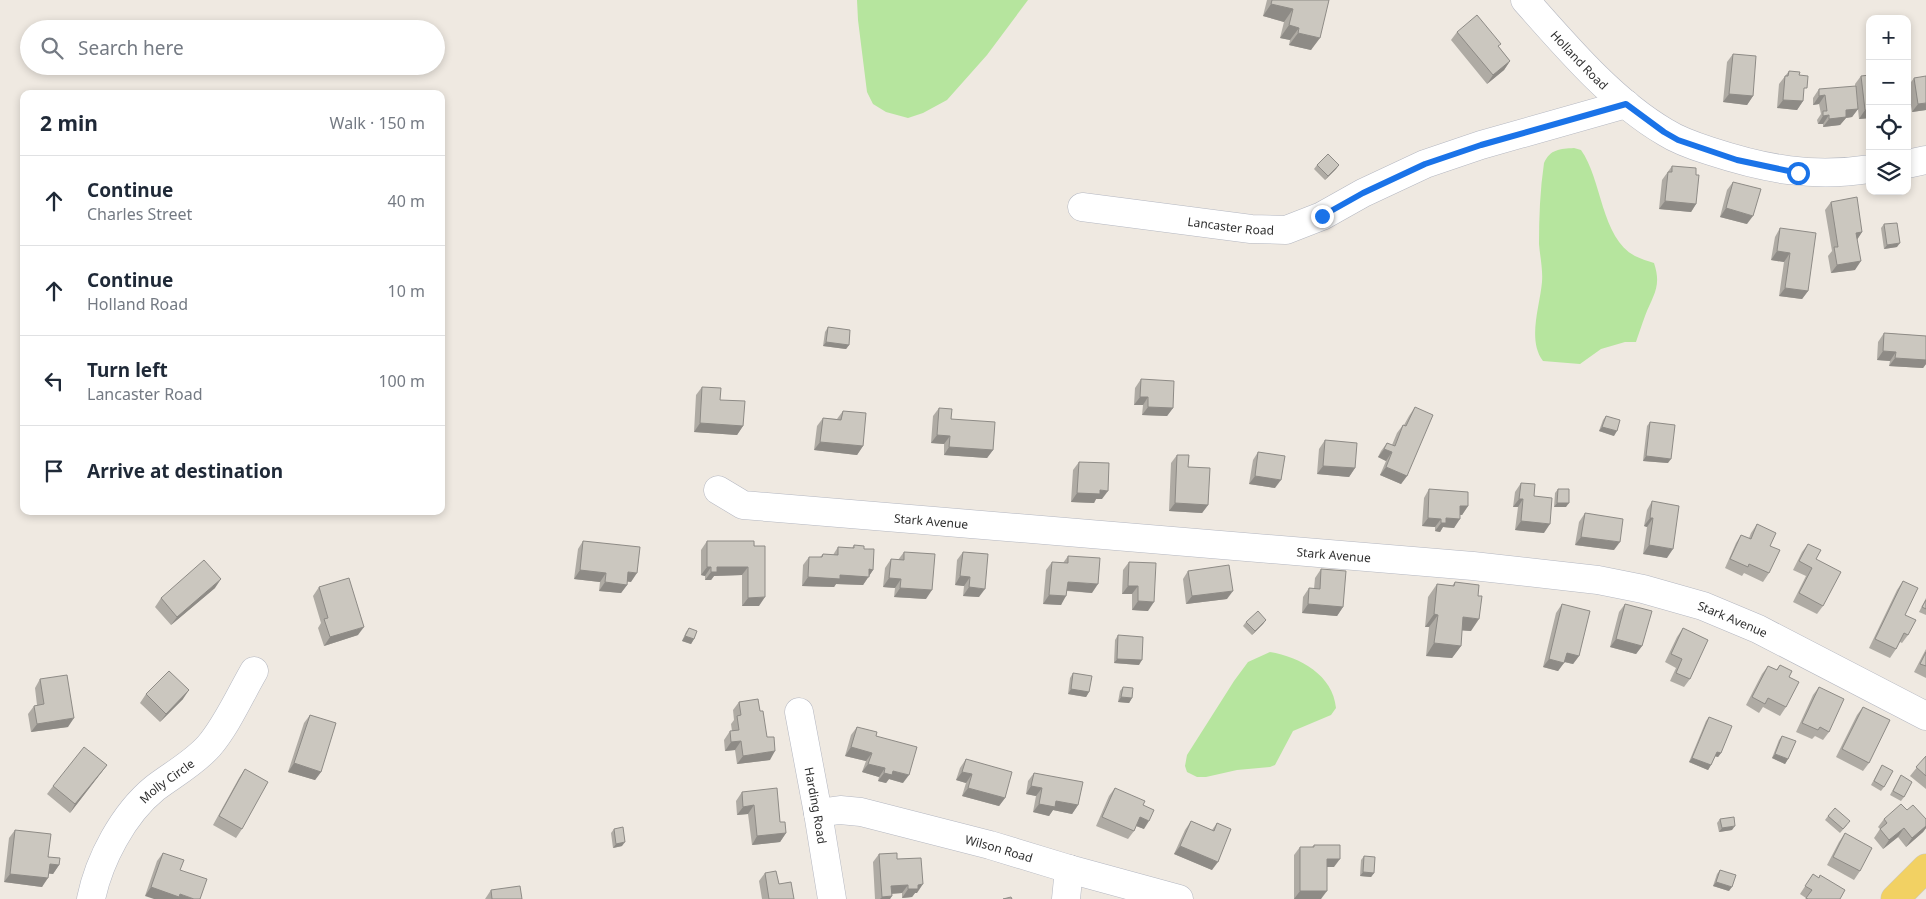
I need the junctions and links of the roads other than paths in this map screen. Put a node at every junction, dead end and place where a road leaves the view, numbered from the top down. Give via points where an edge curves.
1 (1525, 0) edge
2 (1626, 104) junction
3 (1926, 160) edge
4 (1911, 163) edge
5 (1866, 169) edge
6 (1082, 207) dead end
7 (718, 490) dead end
8 (254, 671) dead end
9 (799, 712) dead end
10 (1926, 716) edge
11 (818, 814) junction
12 (1926, 868) edge
13 (1068, 869) junction
14 (92, 899) edge
15 (832, 899) edge
16 (1066, 899) edge
17 (1179, 899) edge
18 (1895, 899) edge

1 - 2 street, Holland Road via 1577,59
2 - 5 street, Holland Road via 1678,140 1737,160 1785,171 1812,173
2 - 6 street, Lancaster Road via 1425,164 1322,216 1286,230 1251,229
3 - 4 street
7 - 10 street, Stark Avenue via 743,505 1463,565 1598,580 1675,597 1720,613 1758,629
8 - 14 street, Molly Circle via 208,747 152,790 119,831 95,878
9 - 11 street, Harding Road
11 - 13 street, Wilson Road via 840,810 860,812 990,845
11 - 15 street, Harding Road
12 - 18 main road
13 - 16 street
13 - 17 street, Wilson Road

